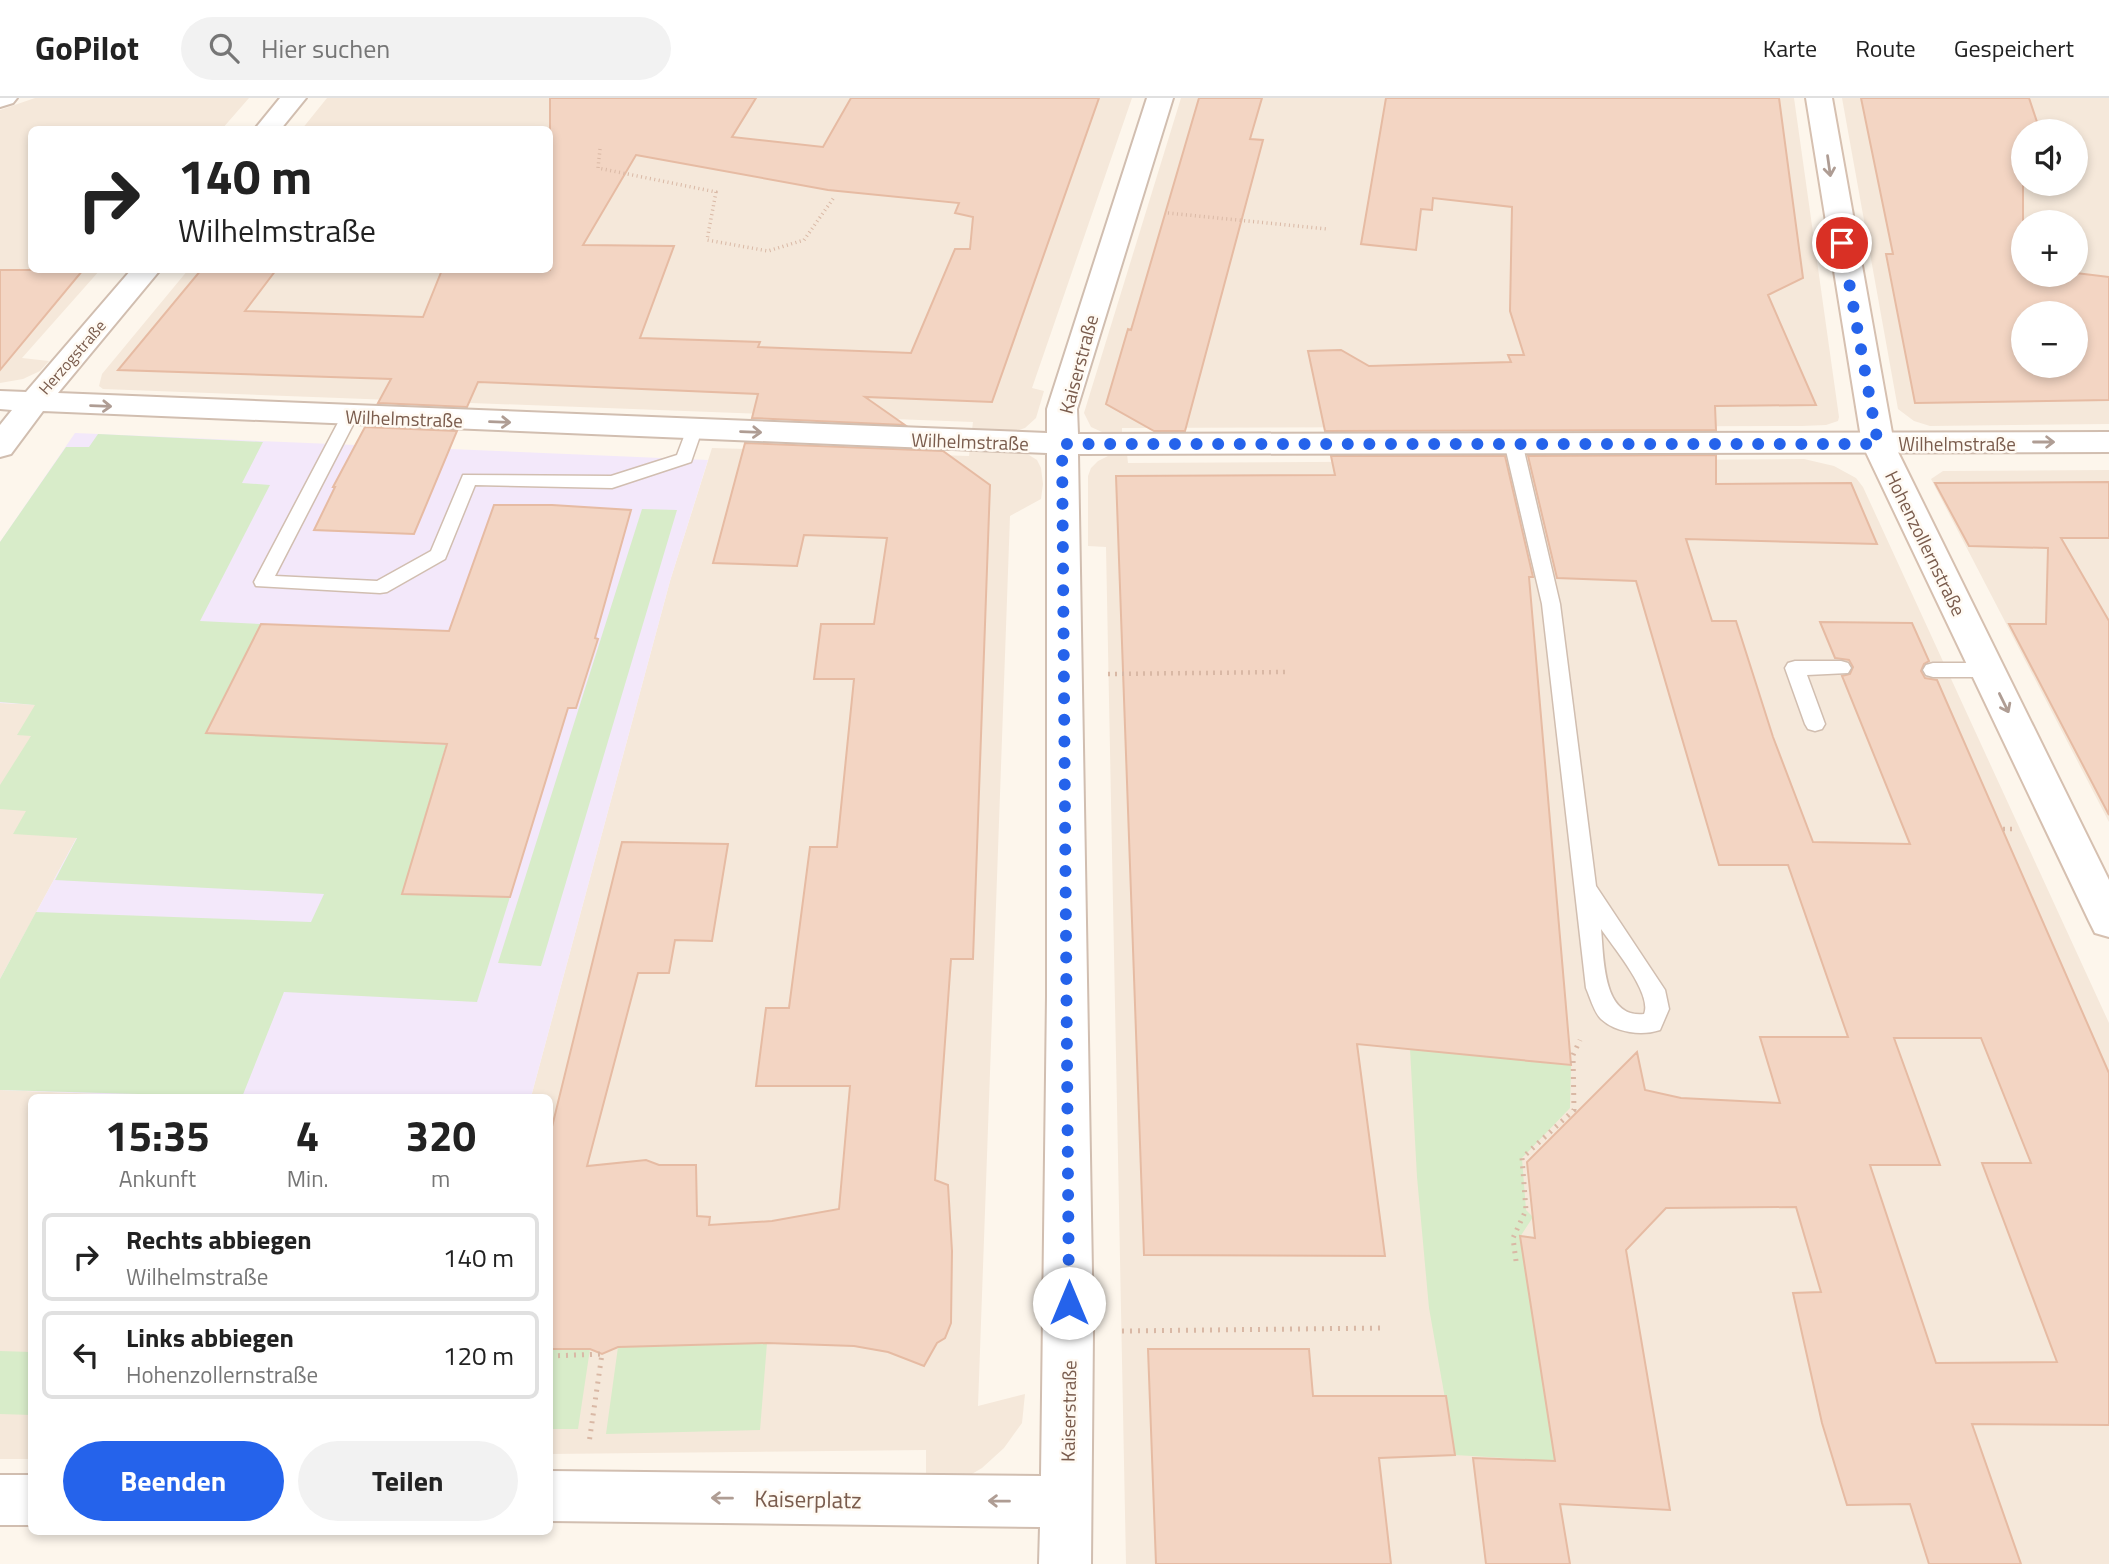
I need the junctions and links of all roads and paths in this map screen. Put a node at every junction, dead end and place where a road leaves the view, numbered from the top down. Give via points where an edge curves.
1 (293, 98) edge
2 (1160, 98) edge
3 (1819, 98) edge
4 (269, 126) edge
5 (600, 149) dead end
6 (835, 196) dead end
7 (1125, 208) junction
8 (1327, 229) dead end
9 (143, 273) edge
10 (0, 400) edge
11 (33, 403) junction
12 (350, 415) junction
13 (694, 430) junction
14 (1513, 442) junction
15 (2109, 442) edge
16 (1062, 444) junction
17 (1878, 444) junction
18 (0, 447) edge
19 (1841, 668) dead end
20 (1933, 670) dead end
21 (1988, 670) junction
22 (1286, 672) dead end
23 (1065, 674) junction
24 (1815, 724) dead end
25 (1584, 886) junction
26 (2109, 921) edge
27 (1609, 1012) junction
28 (1516, 1261) dead end
29 (1383, 1328) dead end
30 (1069, 1331) junction
31 (553, 1356) edge
32 (566, 1496) edge
33 (0, 1500) edge
34 (28, 1500) edge
35 (1067, 1502) junction
36 (1065, 1564) edge

1 - 4 street
2 - 7 street, Kaiserstraße
3 -> 17 street, Hohenzollernstraße
5 - 6 path via 597,168 716,192 707,240 768,251 804,240
7 - 8 path
7 - 16 street, Kaiserstraße via 1062,409
9 - 11 street, Herzogstraße
10 - 11 street, Wilhelmstraße
11 -> 12 street, Wilhelmstraße
11 - 18 street, Herzogstraße
12 -> 13 street, Wilhelmstraße
12 - 13 lane via 263,582 380,587 439,555 469,479 612,482 685,458
13 -> 16 street, Wilhelmstraße
14 - 16 street, Wilhelmstraße
14 - 17 street, Wilhelmstraße
14 - 25 lane via 1551,604
17 -> 15 street, Wilhelmstraße
16 - 23 street, Kaiserstraße
17 - 21 street, Hohenzollernstraße
19 - 24 lane via 1795,668
20 - 21 lane
21 -> 26 street, Hohenzollernstraße
22 - 23 path
23 - 30 street, Kaiserstraße
25 - 27 lane via 1597,988
25 - 27 lane via 1654,990 1658,1009 1652,1023 1635,1025
27 - 28 path via 1581,1038 1573,1055 1574,1110 1522,1158 1526,1210 1513,1238
29 - 30 path
30 - 35 street, Kaiserstraße
31 - 32 path via 602,1354
35 -> 32 street, Kaiserplatz
33 - 34 street
35 - 36 street, Kaiserstraße

